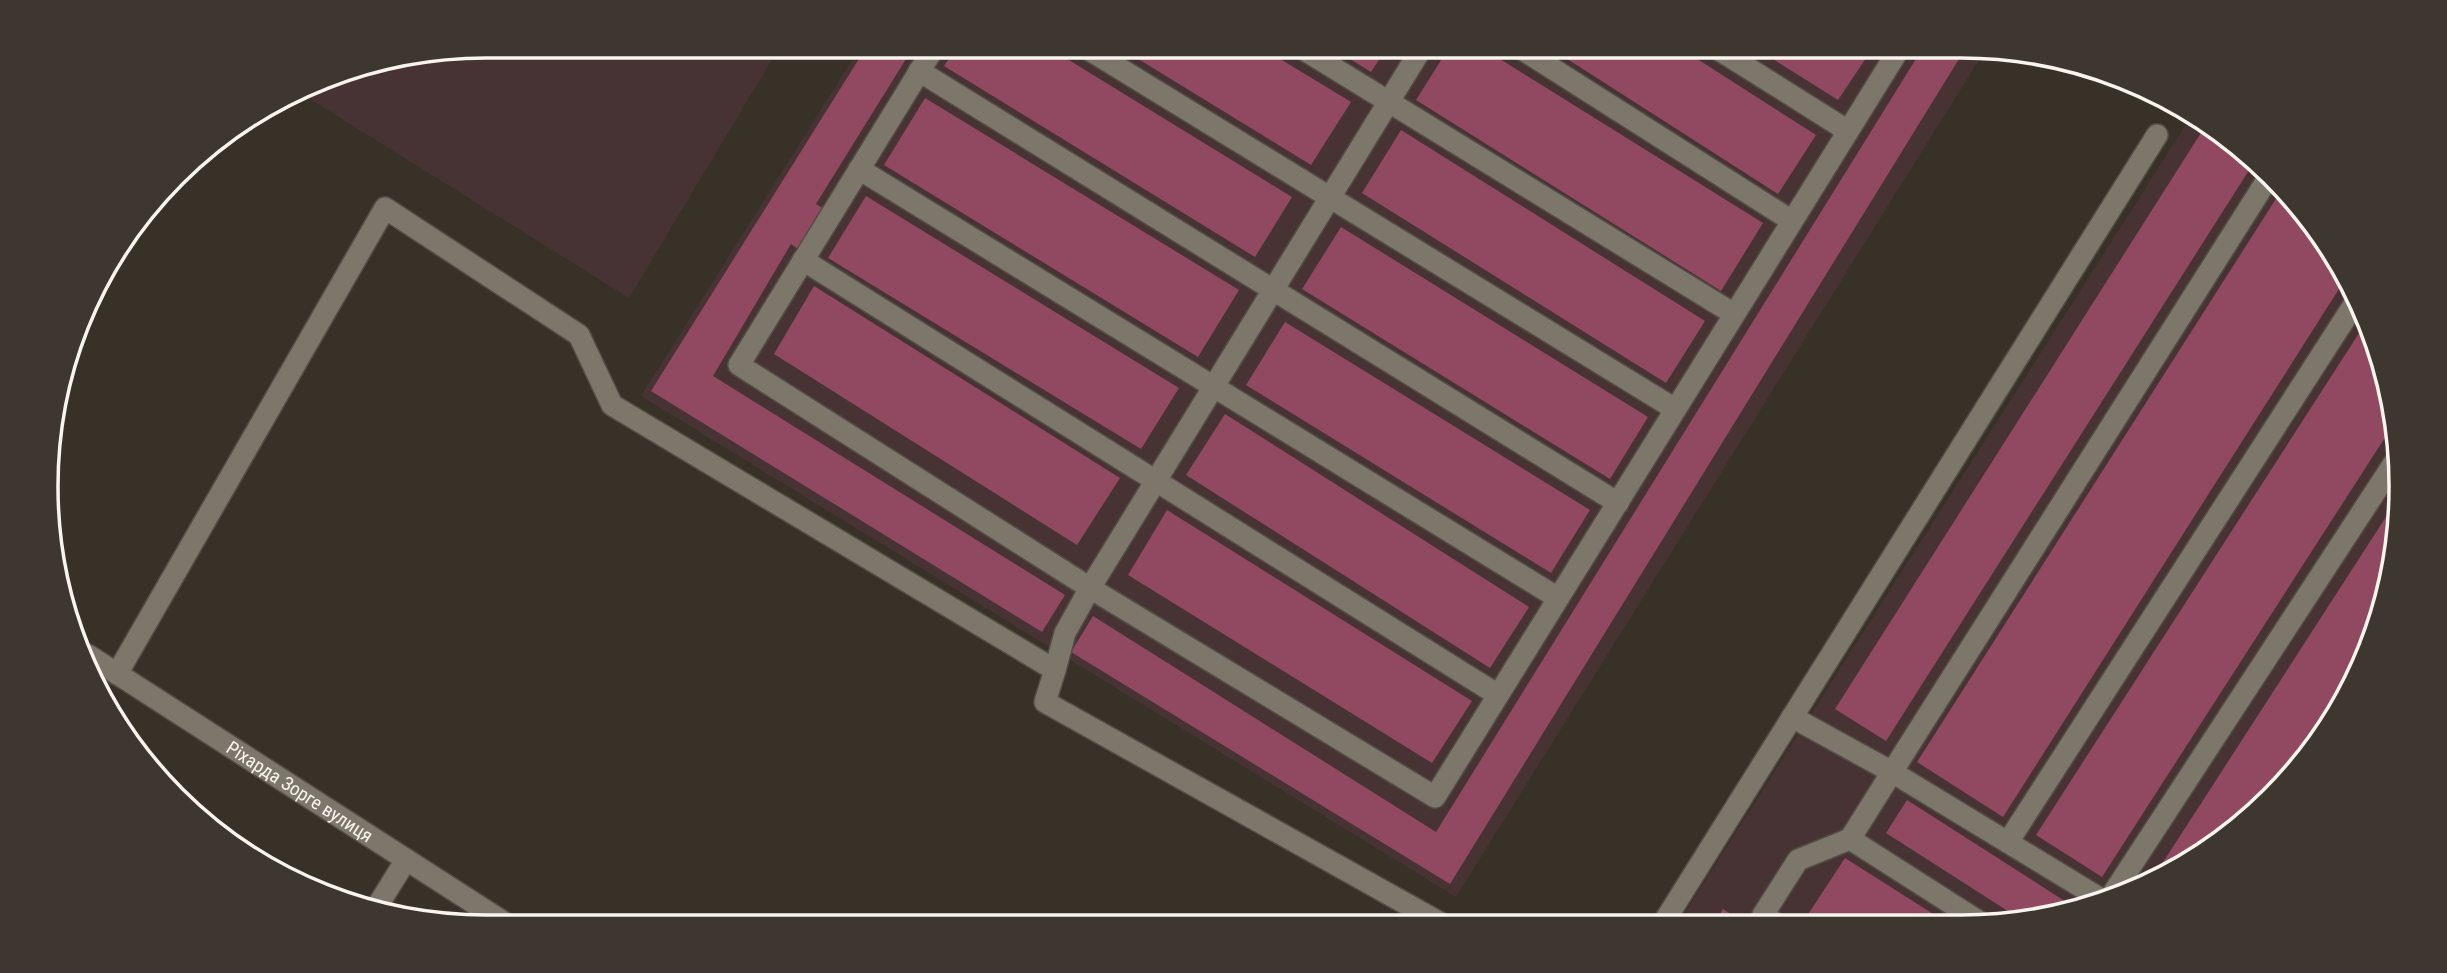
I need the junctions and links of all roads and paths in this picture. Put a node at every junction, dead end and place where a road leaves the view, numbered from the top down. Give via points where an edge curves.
1 (927, 58) edge
2 (1102, 58) edge
3 (1316, 58) edge
4 (1416, 58) edge
5 (1536, 58) edge
6 (1732, 58) edge
7 (1894, 58) edge
8 (919, 71) junction
9 (1388, 102) junction
10 (1848, 131) junction
11 (2157, 135) dead end
12 (859, 169) junction
13 (2265, 184) edge
14 (1329, 199) junction
15 (1792, 221) junction
16 (803, 260) junction
17 (1274, 288) junction
18 (2351, 309) edge
19 (1734, 314) junction
20 (1214, 386) junction
21 (1675, 409) junction
22 (2388, 472) edge
23 (1156, 481) junction
24 (1618, 503) junction
25 (1090, 588) junction
26 (1558, 598) junction
27 (94, 659) edge
28 (1055, 670) junction
29 (117, 674) junction
30 (1498, 695) junction
31 (1792, 717) junction
32 (1892, 772) junction
33 (1850, 839) junction
34 (2008, 842) junction
35 (406, 860) junction
36 (2118, 885) edge
37 (2093, 894) edge
38 (379, 902) edge
39 (491, 915) edge
40 (1426, 915) edge
41 (1668, 915) edge
42 (1763, 915) edge
43 (1968, 915) edge

1 - 8 street
2 - 14 street
3 - 9 street
4 - 9 street
5 - 15 street
6 - 10 street
7 - 10 street
8 - 12 street
8 - 17 street
9 - 14 street
9 - 19 street
10 - 15 street
11 - 31 street
12 - 16 street
12 - 20 street
13 - 32 street
14 - 17 street
14 - 21 street
15 - 19 street
16 - 23 street
16 - 25 street via 739,365
17 - 20 street
17 - 24 street
18 - 34 street
19 - 21 street
20 - 23 street
20 - 26 street
21 - 24 street
22 - 36 street
23 - 25 street
23 - 30 street
24 - 26 street
25 - 28 street via 1065,633
25 - 30 street via 1435,797
26 - 30 street
27 - 29 street, Ріхарда Зорге вулиця
28 - 29 street via 612,405 579,335 385,208
28 - 40 street via 1045,702
29 - 35 street, Ріхарда Зорге вулиця
31 - 32 street
31 - 41 street
32 - 33 street
32 - 34 street
33 - 42 street via 1798,860
33 - 43 street
34 - 37 street
35 - 38 street
35 - 39 street, Ріхарда Зорге вулиця

